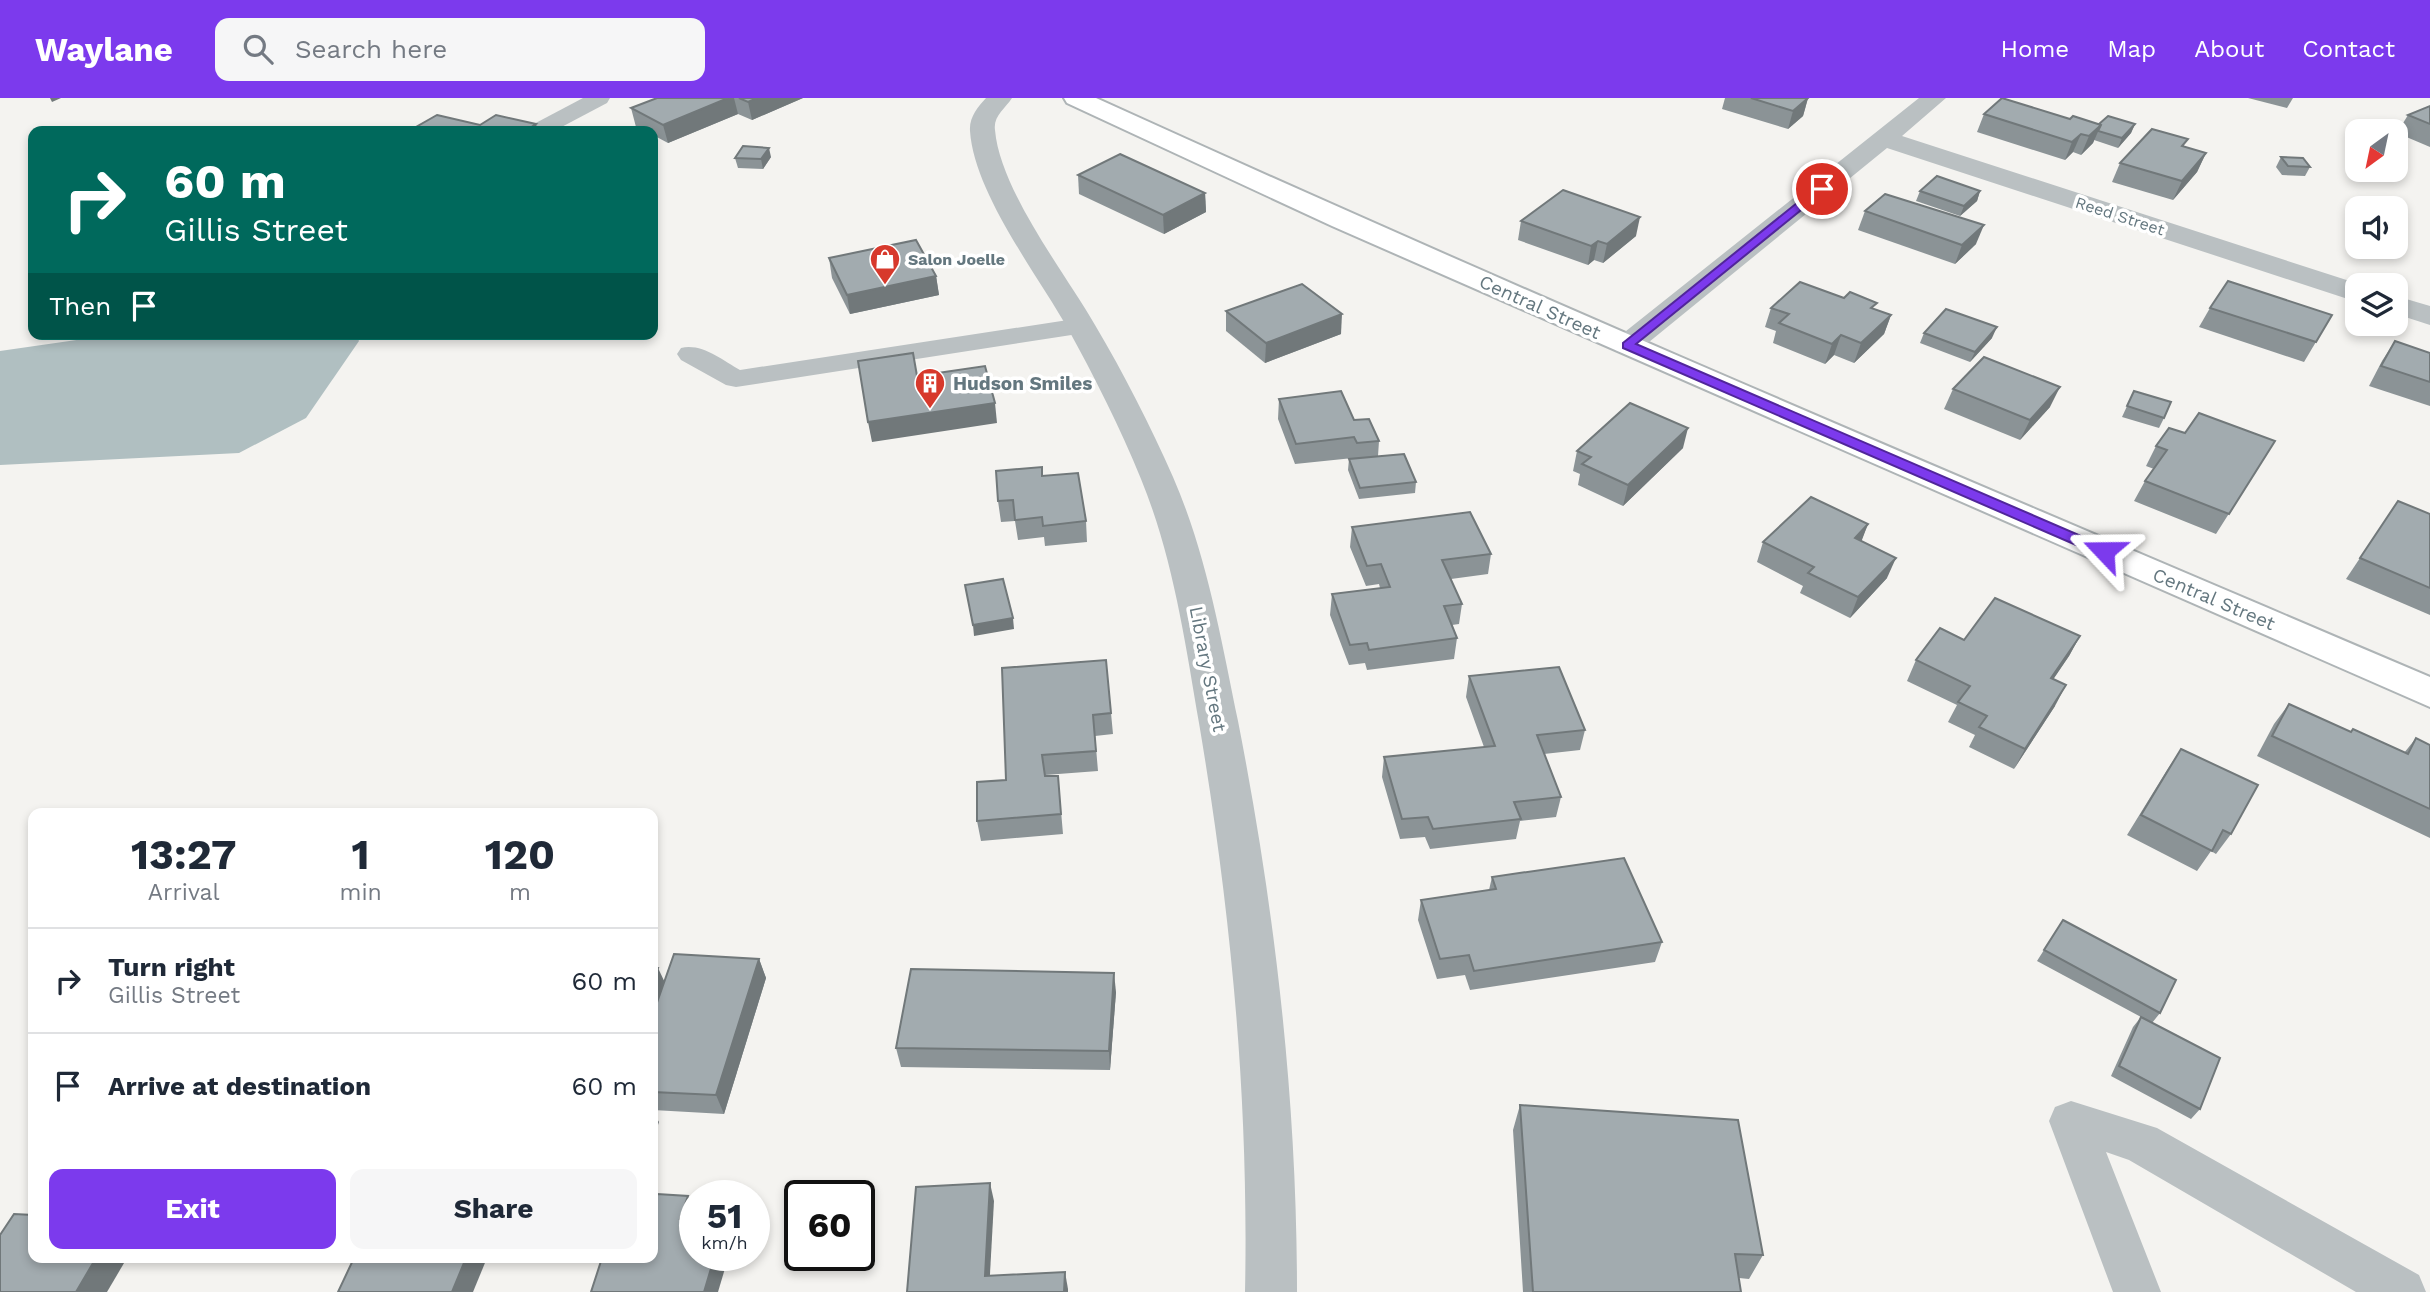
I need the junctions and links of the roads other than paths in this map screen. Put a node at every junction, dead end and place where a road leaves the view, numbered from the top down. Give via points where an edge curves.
1 (599, 98) edge
2 (1000, 98) edge
3 (1076, 98) edge
4 (1934, 98) edge
5 (547, 126) edge
6 (1884, 139) junction
7 (2345, 289) edge
8 (2408, 309) edge
9 (2430, 317) edge
10 (1081, 326) junction
11 (1627, 345) junction
12 (691, 354) dead end
13 (2430, 693) edge
14 (1272, 1292) edge
15 (2137, 1292) edge
16 (2402, 1292) edge

1 - 5 lane
2 - 10 street, Library Street via 984,113 986,152
3 - 11 main road, Central Street
4 - 6 street
6 - 7 street, Reed Street
6 - 11 street
8 - 9 street
10 - 12 lane via 736,379
10 - 14 street, Library Street via 1158,480 1198,614 1230,780 1258,971 1270,1095
11 - 13 main road, Central Street
15 - 16 lane via 2071,1121 2141,1143

